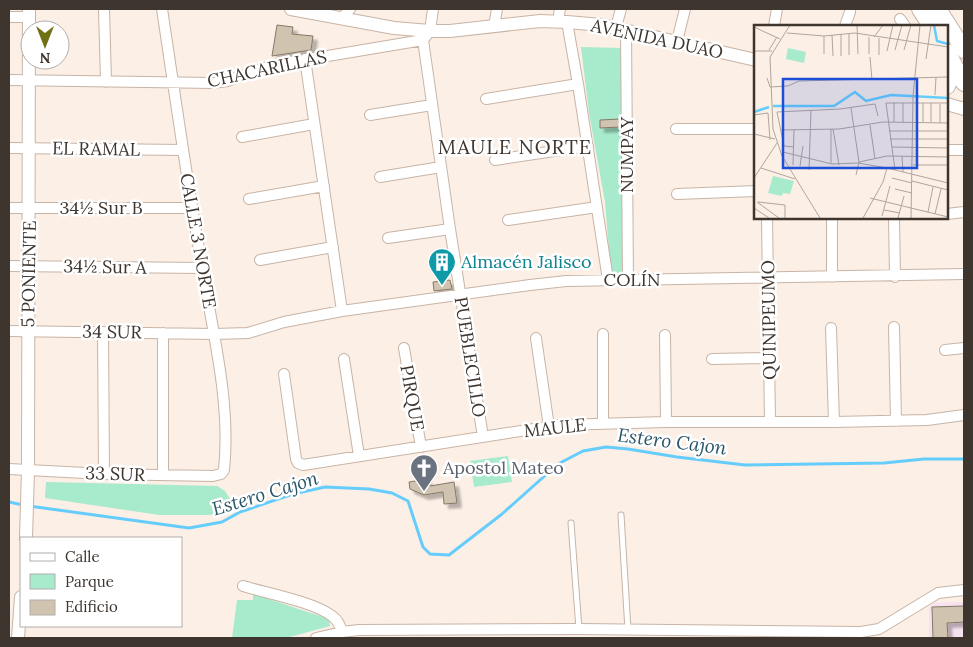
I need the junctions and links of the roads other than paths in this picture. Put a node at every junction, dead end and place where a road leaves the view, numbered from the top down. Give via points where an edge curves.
1 (104, 9) edge
2 (162, 9) edge
3 (290, 9) edge
4 (433, 9) edge
5 (497, 9) edge
6 (621, 9) edge
7 (684, 9) edge
8 (777, 9) edge
9 (920, 9) edge
10 (938, 9) edge
11 (850, 12) dead end
12 (29, 13) edge
13 (346, 13) edge
14 (9, 17) edge
15 (562, 17) edge
16 (774, 25) edge
17 (845, 25) edge
18 (930, 25) edge
19 (944, 25) edge
20 (494, 27) junction
21 (621, 29) junction
22 (426, 35) junction
23 (948, 37) edge
24 (676, 41) junction
25 (954, 54) edge
26 (305, 59) junction
27 (754, 60) edge
28 (9, 80) edge
29 (29, 81) junction
30 (106, 82) junction
31 (173, 83) junction
32 (964, 83) edge
33 (578, 84) junction
34 (948, 84) edge
35 (486, 98) dead end
36 (948, 104) edge
37 (432, 105) junction
38 (964, 109) edge
39 (370, 114) dead end
40 (314, 124) junction
41 (676, 129) dead end
42 (754, 129) edge
43 (242, 137) dead end
44 (588, 146) junction
45 (9, 148) edge
46 (30, 148) junction
47 (183, 150) junction
48 (948, 150) edge
49 (964, 150) edge
50 (495, 160) dead end
51 (441, 167) junction
52 (380, 177) dead end
53 (324, 186) junction
54 (754, 191) edge
55 (676, 194) dead end
56 (249, 199) dead end
57 (597, 207) junction
58 (9, 208) edge
59 (29, 208) junction
60 (193, 208) junction
61 (964, 212) edge
62 (948, 214) edge
63 (768, 219) edge
64 (832, 219) edge
65 (894, 219) edge
66 (508, 220) dead end
67 (450, 229) junction
68 (388, 238) dead end
69 (333, 247) junction
70 (260, 260) dead end
71 (9, 266) edge
72 (28, 266) junction
73 (202, 268) junction
74 (964, 274) edge
75 (895, 276) junction
76 (832, 277) junction
77 (768, 278) junction
78 (608, 280) junction
79 (628, 280) junction
80 (461, 294) junction
81 (342, 312) junction
82 (894, 327) dead end
83 (831, 328) dead end
84 (9, 330) edge
85 (28, 331) junction
86 (103, 332) junction
87 (163, 333) junction
88 (214, 334) junction
89 (603, 334) dead end
90 (665, 336) dead end
91 (536, 338) dead end
92 (404, 348) dead end
93 (964, 348) edge
94 (945, 350) dead end
95 (712, 358) dead end
96 (769, 358) junction
97 (344, 359) dead end
98 (284, 374) dead end
99 (964, 415) edge
100 (896, 421) junction
101 (666, 422) junction
102 (770, 422) junction
103 (834, 422) junction
104 (603, 423) junction
105 (549, 427) junction
106 (483, 437) junction
107 (421, 447) junction
108 (359, 456) junction
109 (9, 469) edge
110 (28, 470) junction
111 (104, 474) junction
112 (221, 474) joint
113 (163, 475) junction
114 (621, 514) dead end
115 (572, 523) dead end
116 (26, 537) edge
117 (243, 586) dead end
118 (964, 590) edge
119 (20, 611) edge
120 (579, 629) junction
121 (628, 630) junction
122 (342, 632) junction
123 (18, 638) edge
124 (320, 638) edge

1 - 30 street
2 - 31 street, CALLE 3 NORTE
3 - 13 street, AVENIDA DUAO
4 - 22 street, PUEBLECILLO
5 - 20 street
6 - 21 street, NUMPAY
7 - 24 street
8 - 16 street
9 - 18 main road
10 - 19 main road
11 - 17 street
12 - 14 street
12 - 29 street, 5 PONIENTE
13 - 22 street, AVENIDA DUAO
15 - 20 street, AVENIDA DUAO
15 - 21 street, AVENIDA DUAO
15 - 33 street
20 - 22 street, AVENIDA DUAO
21 - 24 street, AVENIDA DUAO
21 - 79 street, NUMPAY
22 - 26 street, CHACARILLAS
22 - 37 street, PUEBLECILLO
23 - 25 main road
24 - 27 street, AVENIDA DUAO
25 - 32 main road
25 - 34 main road via 953,72
26 - 31 street, CHACARILLAS via 265,67 220,82
26 - 40 street
28 - 29 street, CHACARILLAS
29 - 30 street, CHACARILLAS
29 - 46 street, 5 PONIENTE
30 - 31 street, CHACARILLAS
31 - 47 street, CALLE 3 NORTE
33 - 35 street
33 - 44 street
36 - 38 street
37 - 39 street
37 - 51 street, PUEBLECILLO
40 - 43 street
40 - 53 street
41 - 42 street
44 - 50 street
44 - 57 street
45 - 46 street, EL RAMAL
46 - 47 street, EL RAMAL
46 - 59 street, 5 PONIENTE
47 - 60 street, CALLE 3 NORTE
48 - 49 street
51 - 52 street
51 - 67 street, PUEBLECILLO
53 - 56 street
53 - 69 street
54 - 55 street
57 - 66 street
57 - 78 street
58 - 59 street, 34½ Sur B
59 - 60 street, 34½ Sur B
59 - 72 street, 5 PONIENTE
60 - 73 street, CALLE 3 NORTE
61 - 62 street
63 - 77 street, QUINIPEUMO
64 - 76 street
65 - 75 street
67 - 68 street
67 - 80 street, PUEBLECILLO
69 - 70 street
69 - 81 street
71 - 72 street, 34½ Sur A
72 - 73 street, 34½ Sur A
72 - 85 street, 5 PONIENTE
73 - 88 street, CALLE 3 NORTE
74 - 75 street, COLÍN
75 - 76 street, COLÍN
76 - 77 street, COLÍN
77 - 79 street, COLÍN
77 - 96 street, QUINIPEUMO
78 - 79 street, COLÍN
78 - 80 street, COLÍN via 548,283
80 - 81 street, COLÍN
80 - 106 street, PUEBLECILLO
81 - 88 street, COLÍN via 284,322 248,333
82 - 100 street
83 - 103 street
84 - 85 street, 34 SUR
85 - 86 street, 34 SUR
85 - 110 street, 5 PONIENTE
86 - 87 street, 34 SUR
86 - 111 street
87 - 88 street, 34 SUR
87 - 113 street
88 - 112 street, CALLE 3 NORTE via 224,420
89 - 104 street
90 - 101 street
91 - 105 street
92 - 107 street, PIRQUE
93 - 94 street
95 - 96 street
96 - 102 street, QUINIPEUMO
97 - 108 street
98 - 108 street, MAULE via 298,463 303,465
99 - 100 street, MAULE
100 - 103 street, MAULE
101 - 102 street, MAULE
101 - 104 street, MAULE
102 - 103 street, MAULE
104 - 105 street, MAULE
105 - 106 street, MAULE
106 - 107 street, MAULE
107 - 108 street, MAULE
109 - 110 street, 33 SUR
110 - 111 street, 33 SUR
110 - 116 street, 5 PONIENTE
111 - 113 street, 33 SUR
112 - 113 street, 33 SUR
114 - 121 lane
115 - 120 lane
117 - 122 street via 331,615 339,622
118 - 121 street via 938,593 884,626 868,632
119 - 123 street
120 - 121 street
120 - 122 street
122 - 124 street

